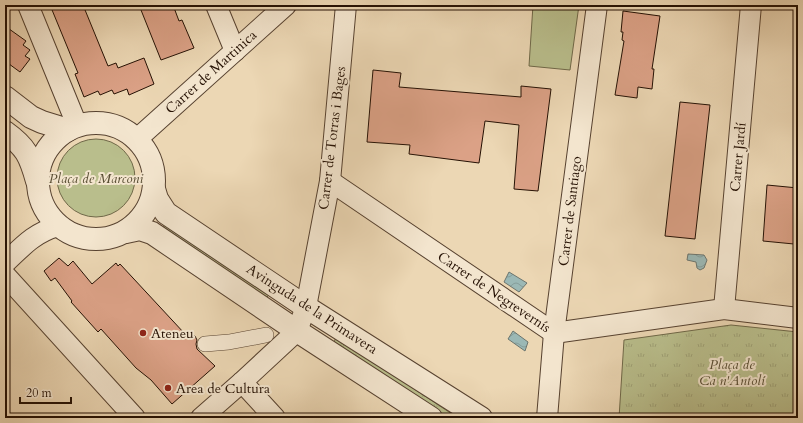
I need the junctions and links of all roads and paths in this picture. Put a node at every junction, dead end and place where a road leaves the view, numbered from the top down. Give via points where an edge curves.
1 (28, 5) edge
2 (216, 5) edge
3 (286, 5) edge
4 (346, 5) edge
5 (597, 5) edge
6 (751, 5) edge
7 (235, 51) junction
8 (5, 97) edge
9 (72, 128) junction
10 (5, 132) edge
11 (137, 139) junction
12 (330, 181) junction
13 (37, 183) junction
14 (154, 189) junction
15 (58, 226) junction
16 (126, 232) junction
17 (5, 262) edge
18 (5, 275) edge
19 (306, 307) junction
20 (724, 309) junction
21 (798, 318) edge
22 (297, 331) junction
23 (554, 333) junction
24 (266, 335) dead end
25 (205, 344) dead end
26 (242, 382) junction
27 (135, 418) edge
28 (201, 418) edge
29 (275, 418) edge
30 (431, 418) edge
31 (482, 418) edge
32 (547, 418) edge

1 - 9 street via 72,112
2 - 7 street
3 - 7 street, Carrer de Martinica
4 - 12 street, Carrer de Torras i Bages
5 - 23 street, Carrer de Santiago
6 - 20 street, Carrer Jardí
7 - 11 street, Carrer de Martinica
8 - 9 street via 42,122
9 - 11 street via 92,122 108,124 124,129
9 - 13 street via 60,134 48,147 39,164
10 - 13 street via 28,153
11 - 14 street via 154,170
12 - 19 street, Carrer de Torras i Bages
12 - 23 street, Carrer de Negrevernís
13 - 15 street via 40,199 47,214
14 - 16 street via 149,206 140,220
14 - 19 street, Avinguda de la Primavera via 166,213
15 - 16 street via 73,236 91,240 110,238
15 - 17 street via 44,230
16 - 22 street, Avinguda de la Primavera via 140,229 152,233
18 - 27 street
19 - 22 street, Carrer de Torras i Bages
19 - 31 street, Avinguda de la Primavera
20 - 21 street, Carrer de Negrevernís
20 - 23 street, Carrer de Negrevernís
22 - 26 street, Carrer de Torras i Bages
22 - 30 street, Avinguda de la Primavera
23 - 32 street, Carrer de Santiago
24 - 25 street
26 - 28 street, Carrer de Torras i Bages
26 - 29 street

